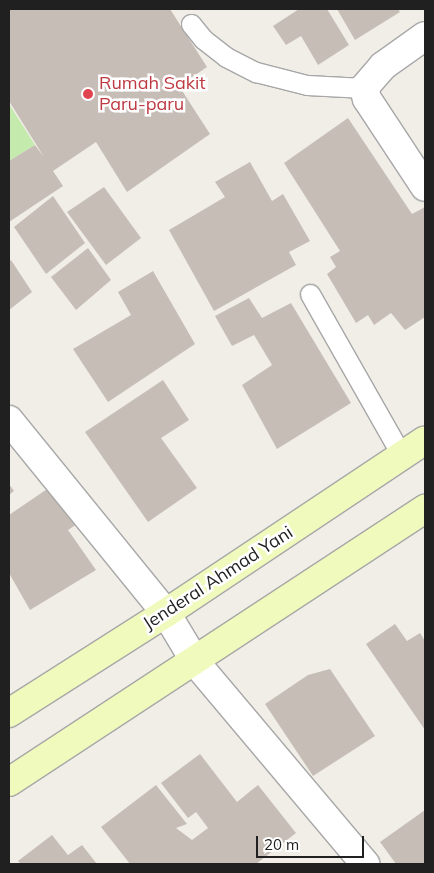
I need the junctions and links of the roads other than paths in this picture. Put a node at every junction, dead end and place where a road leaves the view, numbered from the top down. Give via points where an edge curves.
1 (191, 24) dead end
2 (425, 36) edge
3 (364, 88) junction
4 (425, 187) edge
5 (310, 294) dead end
6 (9, 420) edge
7 (425, 440) edge
8 (402, 456) junction
9 (425, 509) edge
10 (166, 613) junction
11 (196, 662) junction
12 (9, 713) edge
13 (9, 782) edge
14 (365, 864) edge

1 - 3 lane via 203,39 226,57 256,72 307,85
2 - 3 street via 383,66
3 - 4 street via 367,99
5 - 8 lane
6 - 10 street
7 - 8 main road, Jenderal Ahmad Yani
8 - 10 main road, Jenderal Ahmad Yani
9 - 11 main road
10 - 11 street
10 - 12 main road, Jenderal Ahmad Yani
11 - 13 main road
11 - 14 street

